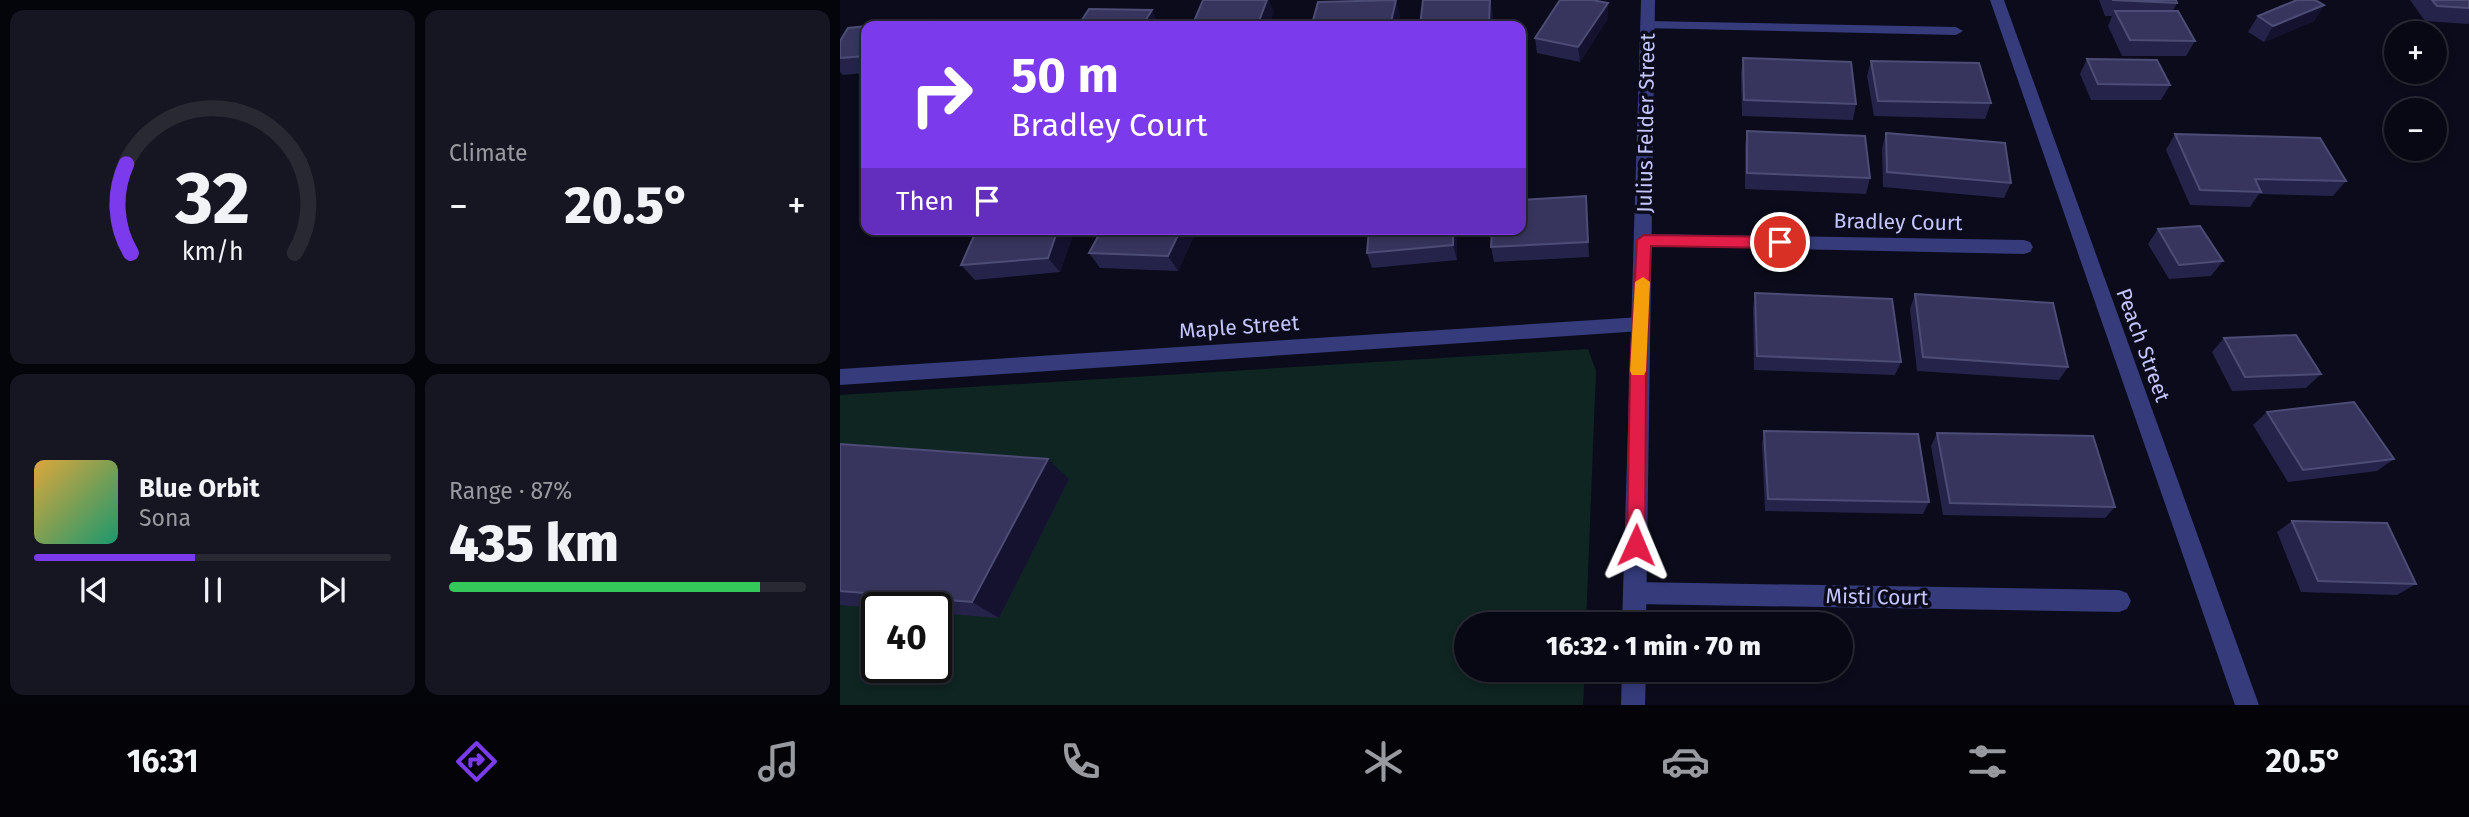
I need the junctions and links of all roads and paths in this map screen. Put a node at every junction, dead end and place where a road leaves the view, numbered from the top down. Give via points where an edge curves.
1 (1648, 0) edge
2 (1997, 0) edge
3 (1647, 25) junction
4 (1956, 31) dead end
5 (1644, 240) junction
6 (2024, 247) dead end
7 (1641, 324) junction
8 (840, 377) edge
9 (1635, 593) junction
10 (2119, 601) dead end
11 (1634, 612) edge
12 (1634, 682) edge
13 (1633, 705) edge
14 (2247, 705) edge

1 - 3 street, Julius Felder Street
2 - 14 street, Peach Street
3 - 4 street
3 - 5 street, Julius Felder Street
5 - 6 street, Bradley Court
5 - 7 street, Julius Felder Street
7 - 8 street, Maple Street
7 - 9 street, Julius Felder Street
9 - 10 street, Misti Court
9 - 11 street, Julius Felder Street
12 - 13 street

